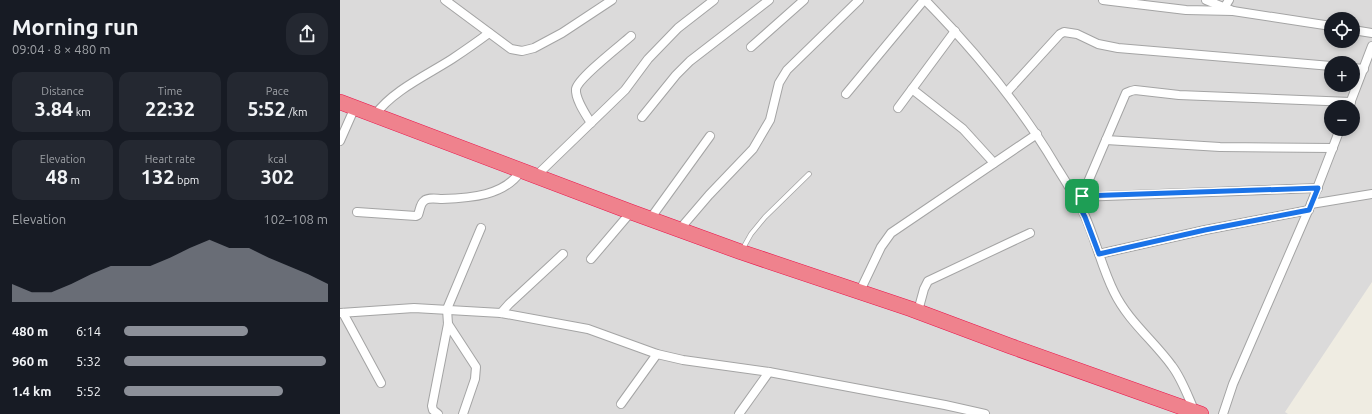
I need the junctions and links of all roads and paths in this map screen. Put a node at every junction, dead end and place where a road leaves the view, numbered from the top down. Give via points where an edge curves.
1 (445, 0) edge
2 (612, 0) edge
3 (714, 0) edge
4 (769, 0) edge
5 (804, 0) edge
6 (859, 0) edge
7 (924, 0) edge
8 (1103, 0) edge
9 (1206, 0) edge
10 (1229, 0) edge
11 (1224, 8) junction
12 (1233, 12) junction
13 (1324, 25) edge
14 (955, 31) junction
15 (1360, 31) edge
16 (489, 33) junction
17 (1372, 33) edge
18 (631, 36) dead end
19 (1372, 46) edge
20 (751, 47) dead end
21 (1324, 65) edge
22 (1360, 69) edge
23 (1364, 69) junction
24 (912, 89) junction
25 (1007, 92) junction
26 (846, 94) dead end
27 (1352, 100) edge
28 (340, 102) edge
29 (1324, 103) edge
30 (355, 107) junction
31 (898, 108) dead end
32 (376, 115) junction
33 (642, 116) dead end
34 (591, 123) junction
35 (1037, 134) junction
36 (710, 136) dead end
37 (1337, 136) edge
38 (1106, 140) junction
39 (340, 141) edge
40 (1333, 148) junction
41 (994, 162) junction
42 (521, 171) junction
43 (809, 174) dead end
44 (536, 176) junction
45 (1318, 188) junction
46 (1372, 194) edge
47 (1079, 197) junction
48 (1310, 207) junction
49 (357, 212) dead end
50 (631, 212) junction
51 (650, 219) junction
52 (480, 228) dead end
53 (679, 230) junction
54 (1030, 233) dead end
55 (741, 252) junction
56 (563, 254) dead end
57 (1099, 254) junction
58 (591, 259) dead end
59 (860, 291) junction
60 (447, 309) junction
61 (918, 311) junction
62 (341, 313) edge
63 (501, 313) junction
64 (448, 324) junction
65 (657, 354) junction
66 (769, 372) junction
67 (381, 383) dead end
68 (621, 404) dead end
69 (1198, 413) edge
70 (438, 414) edge
71 (464, 414) edge
72 (739, 414) edge
73 (985, 414) edge
74 (1223, 414) edge

1 - 16 street
2 - 16 street via 534,48 522,51 511,49
3 - 34 street via 678,28 648,59 625,90
4 - 33 street via 690,61
5 - 20 street
6 - 53 street via 787,70 779,83 770,120 753,149
7 - 14 street
7 - 26 street
8 - 12 street via 1186,10
9 - 11 street
10 - 11 street
11 - 12 street
12 - 13 street
14 - 24 street
14 - 25 street
15 - 17 street
16 - 32 street via 401,91 384,104
18 - 34 street via 583,78 576,88 578,100
19 - 23 street
21 - 25 street via 1118,48 1064,32
22 - 23 street
23 - 27 street
24 - 31 street
24 - 41 street via 964,129
25 - 35 street
28 - 30 highway
29 - 38 street via 1135,90 1126,93
30 - 32 highway
30 - 39 street
32 - 42 highway
34 - 44 street
35 - 41 street
35 - 47 street
36 - 51 street
37 - 40 street
38 - 40 street via 1220,147
38 - 47 street
40 - 45 street
41 - 59 street via 892,232 881,247
42 - 44 highway
42 - 49 street via 509,184 487,194 426,199 416,216
43 - 55 lane via 764,217
44 - 50 highway
45 - 47 street
45 - 48 street
46 - 48 street
47 - 57 street
48 - 57 street
48 - 74 street via 1233,384
50 - 51 highway
50 - 58 street
51 - 53 highway
52 - 60 street
53 - 55 highway
54 - 61 street via 928,281
55 - 59 highway
56 - 63 street
57 - 69 street via 1114,293 1129,316 1172,366
59 - 61 highway
60 - 62 street via 414,308
60 - 63 street
60 - 64 street
61 - 69 highway
62 - 67 street
63 - 65 street via 588,330
64 - 70 street via 432,406
64 - 71 street via 476,367
65 - 66 street
65 - 68 street
66 - 72 street
66 - 73 street

